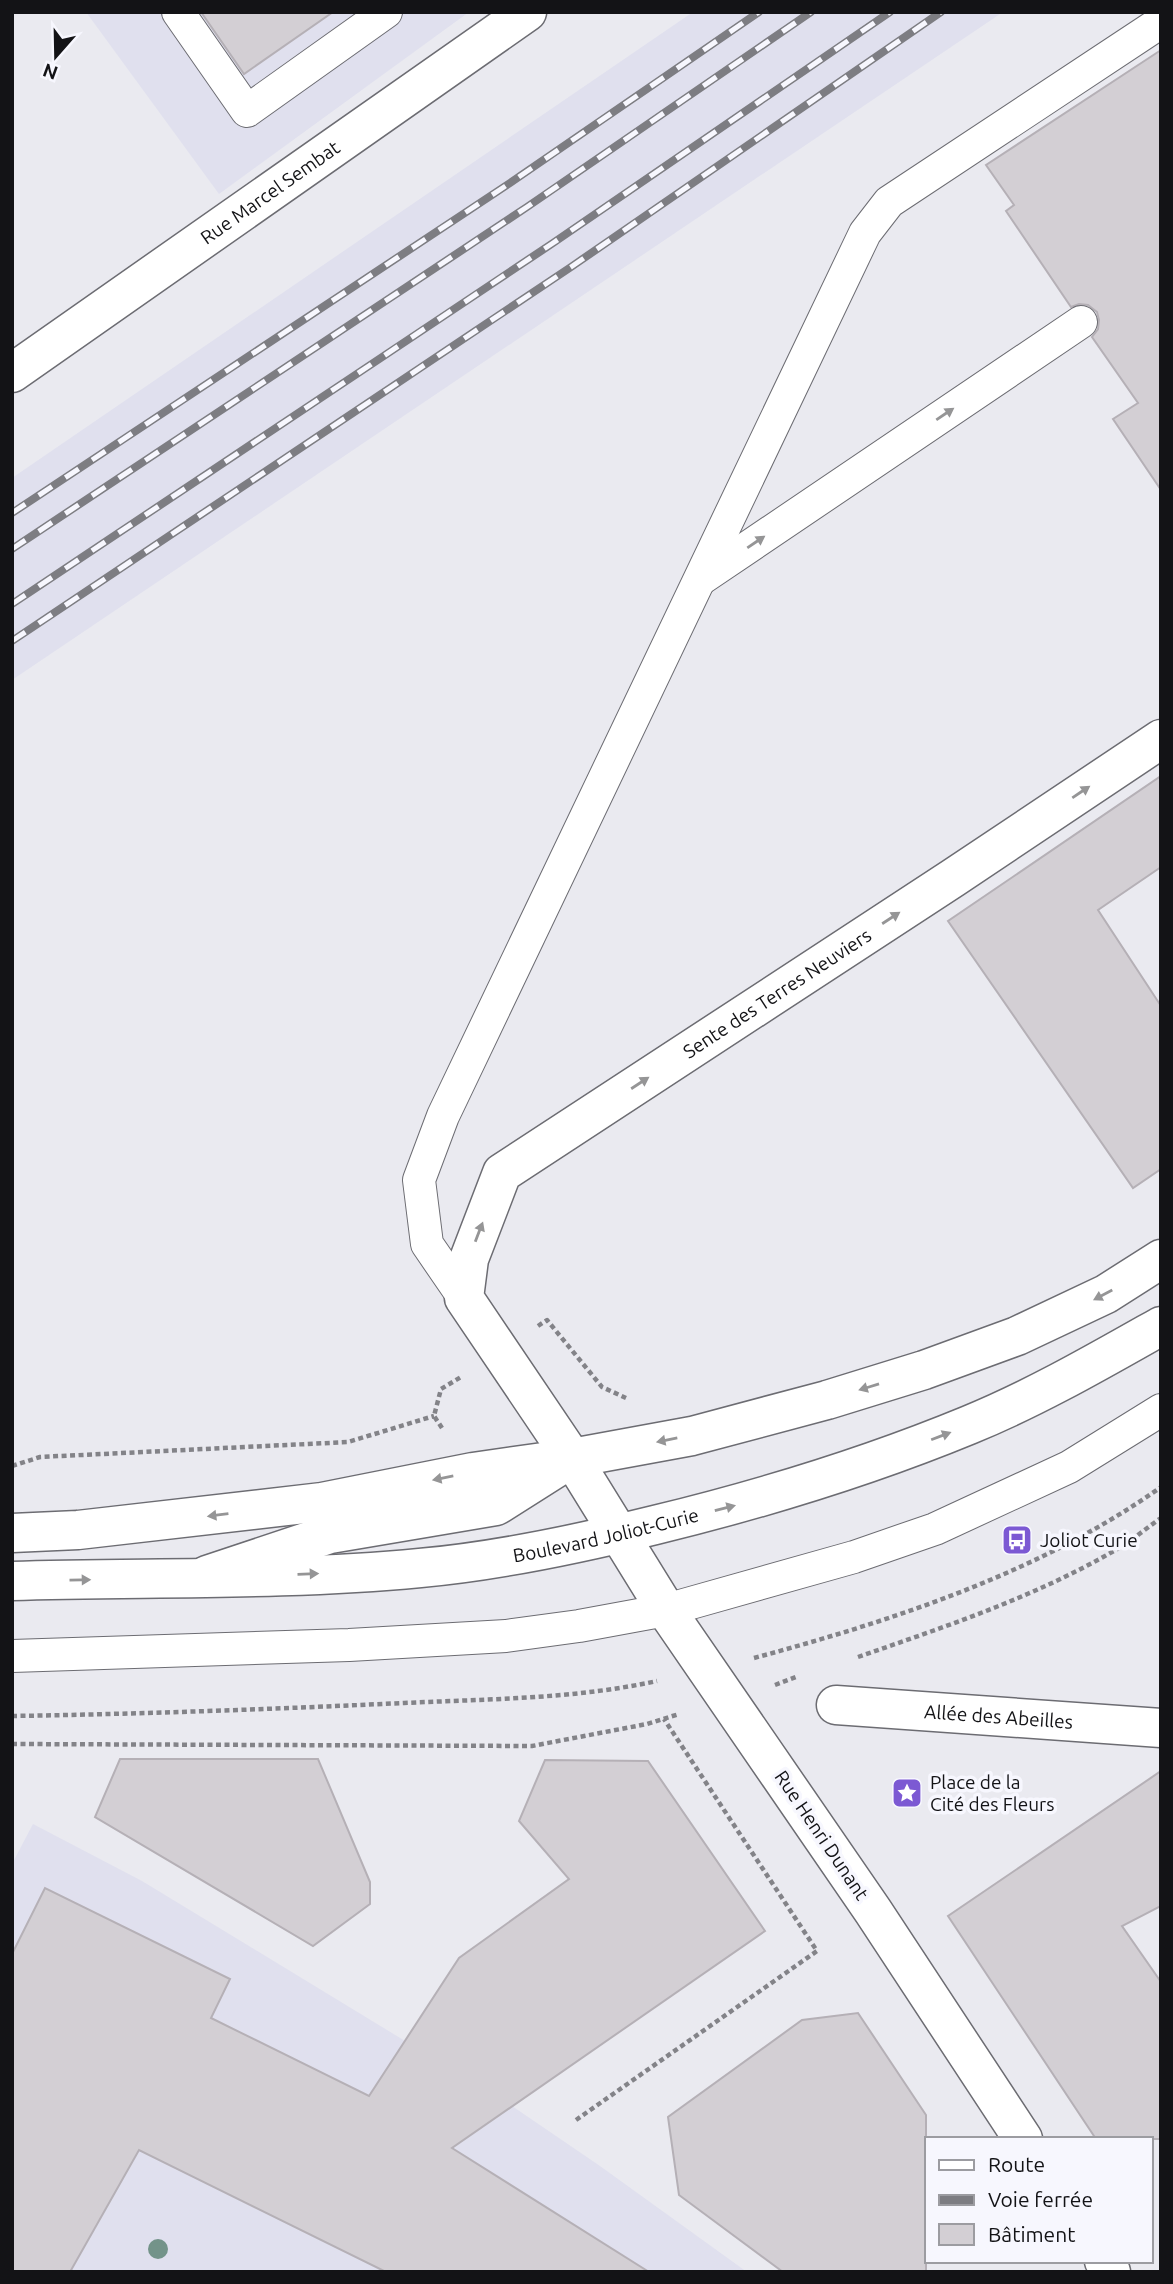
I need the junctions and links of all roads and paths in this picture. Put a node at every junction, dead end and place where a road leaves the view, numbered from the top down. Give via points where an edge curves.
1 (178, 12) edge
2 (386, 12) edge
3 (527, 12) edge
4 (1161, 22) edge
5 (1081, 322) dead end
6 (12, 373) edge
7 (700, 580) junction
8 (1161, 739) edge
9 (1161, 1259) edge
10 (464, 1298) junction
11 (1161, 1326) edge
12 (1161, 1409) edge
13 (434, 1416) dead end
14 (572, 1458) junction
15 (12, 1466) edge
16 (1161, 1518) edge
17 (12, 1534) edge
18 (619, 1534) junction
19 (198, 1577) junction
20 (12, 1581) edge
21 (666, 1610) junction
22 (12, 1656) edge
23 (851, 1659) dead end
24 (801, 1676) dead end
25 (728, 1699) junction
26 (836, 1704) dead end
27 (664, 1718) junction
28 (1161, 1728) edge
29 (12, 1744) edge
30 (576, 2120) dead end
31 (1022, 2137) edge

1 - 2 lane via 247,111
3 - 6 street, Rue Marcel Sembat
4 - 7 lane via 888,202 865,233
7 -> 5 lane
7 - 10 lane via 443,1116 419,1180 427,1244
10 -> 8 street, Sente des Terres Neuviers via 469,1259 502,1173
9 -> 14 street via 1062,1315 924,1370 692,1436
10 - 14 street, Rue Henri Dunant
18 -> 11 street, Boulevard Joliot-Curie via 793,1489 958,1429
12 - 21 lane via 1069,1467 935,1529
13 - 15 path via 348,1442 40,1457
14 -> 17 street via 322,1502
14 - 18 street, Rue Henri Dunant
14 - 19 street via 496,1506 330,1534
16 - 23 path via 1114,1552 1038,1589 958,1623
19 -> 18 street, Boulevard Joliot-Curie via 420,1568 529,1553
18 - 21 street, Rue Henri Dunant
20 -> 19 street, Boulevard Joliot-Curie
21 - 22 lane via 506,1636
21 - 25 street, Rue Henri Dunant
24 - 25 path
25 - 27 path
25 - 31 street, Rue Henri Dunant
26 - 28 street, Allée des Abeilles
27 - 29 path via 532,1746
27 - 30 path via 817,1951

